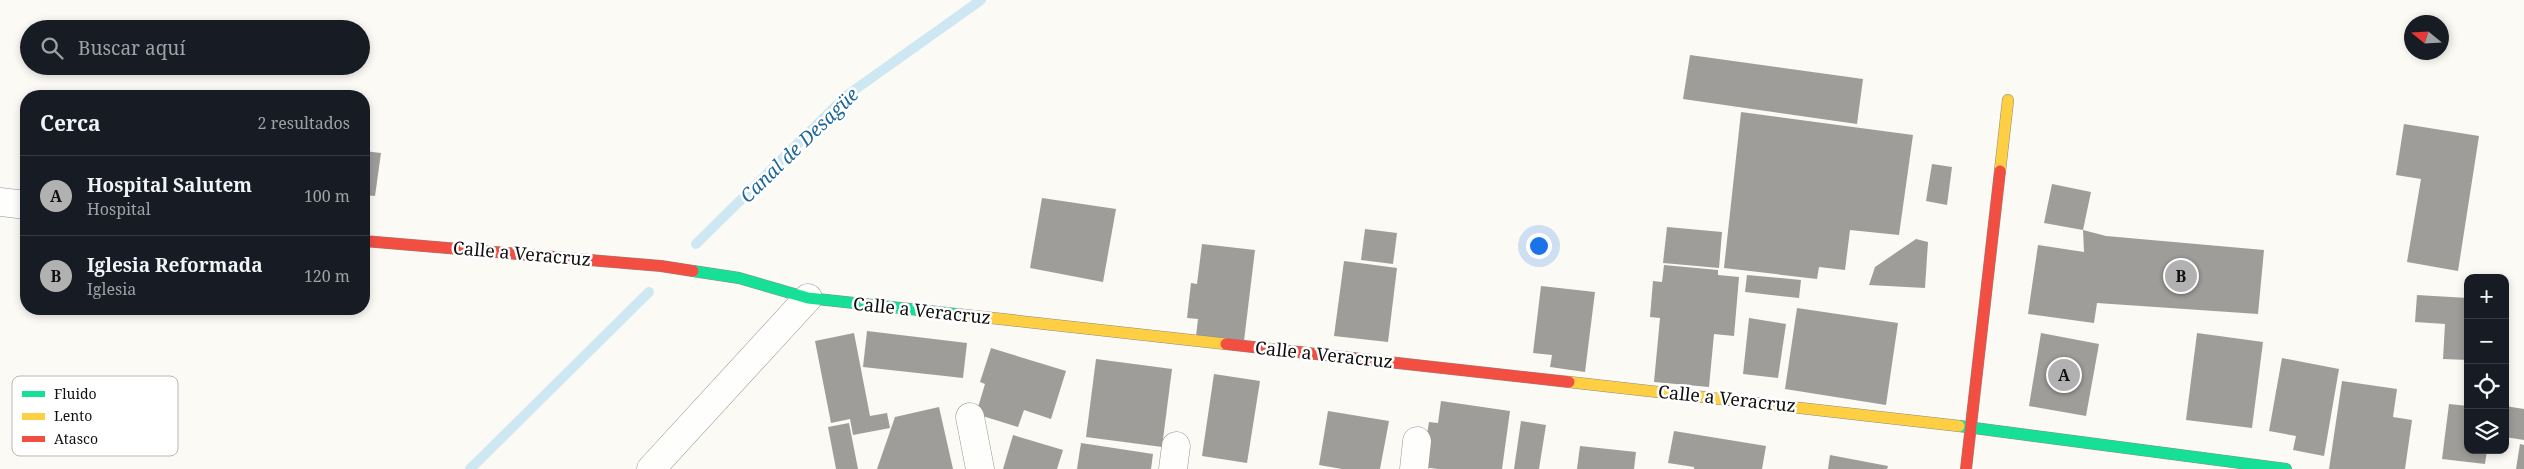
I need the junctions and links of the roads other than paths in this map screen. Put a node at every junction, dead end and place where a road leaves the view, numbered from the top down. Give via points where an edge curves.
1 (2008, 100) dead end
2 (0, 202) edge
3 (20, 204) edge
4 (370, 242) edge
5 (808, 298) junction
6 (970, 417) dead end
7 (1972, 427) junction
8 (1417, 441) dead end
9 (651, 469) edge
10 (980, 469) edge
11 (1414, 469) edge
12 (1966, 469) edge
13 (2286, 469) edge

1 - 7 street
2 - 3 street
4 - 5 street, Calle a Veracruz via 660,266 739,278
5 - 7 street, Calle a Veracruz
5 - 9 street
6 - 10 street
7 - 12 street
7 - 13 street, Calle a Veracruz
8 - 11 street

